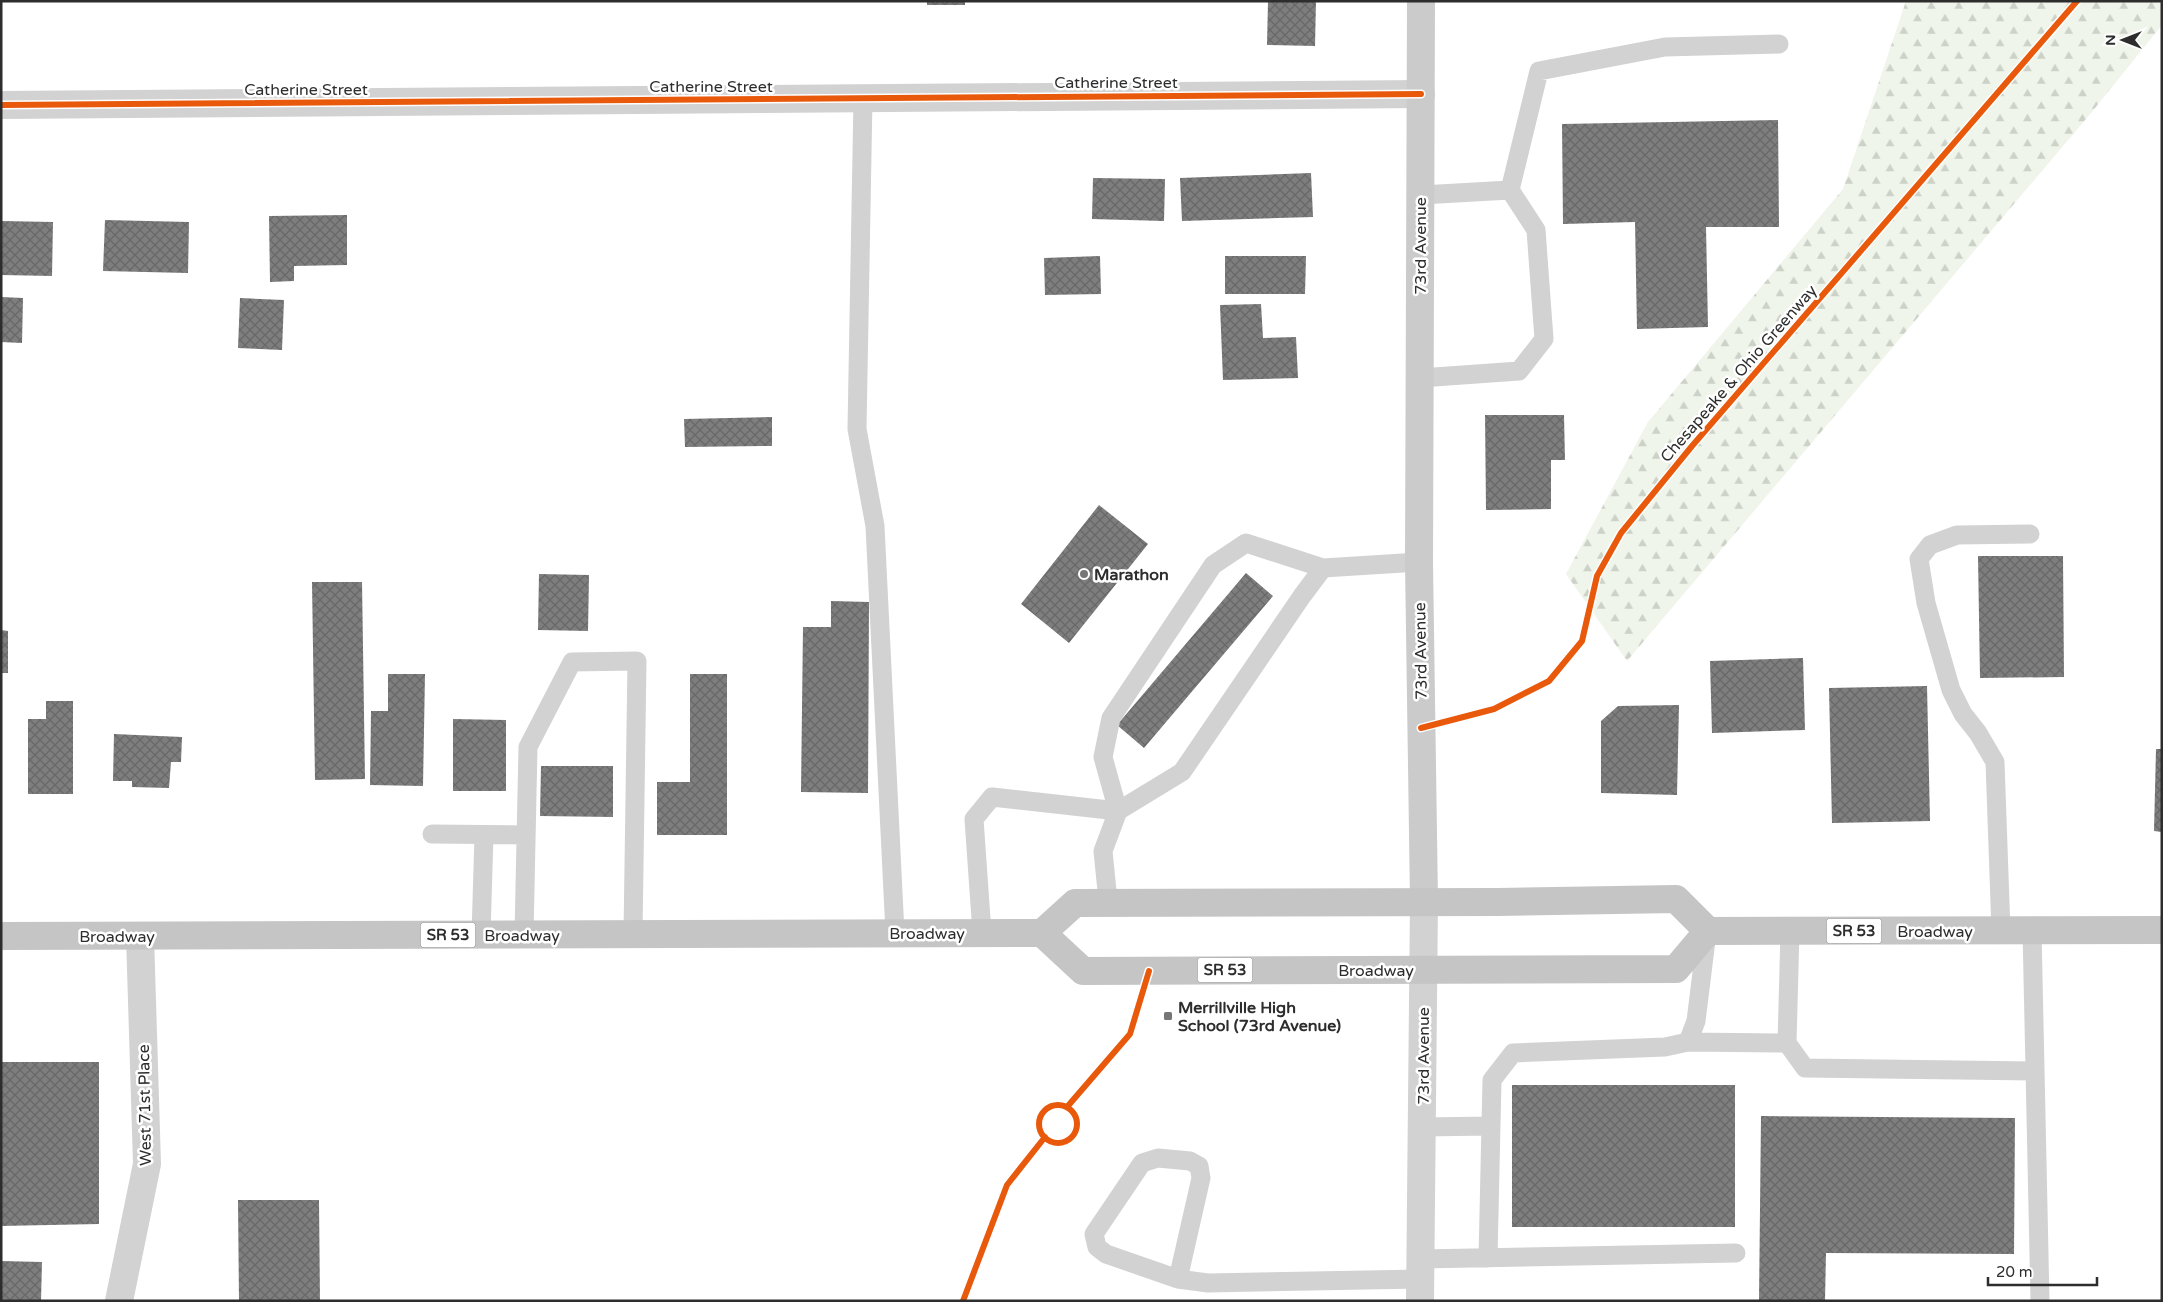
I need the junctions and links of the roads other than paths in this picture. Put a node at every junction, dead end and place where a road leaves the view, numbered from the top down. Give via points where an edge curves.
1 (1421, 1) edge
2 (1779, 44) dead end
3 (1421, 94) junction
4 (863, 98) junction
5 (1, 105) edge
6 (1510, 190) junction
7 (1421, 195) junction
8 (1420, 378) junction
9 (2030, 534) dead end
10 (1419, 562) junction
11 (1324, 568) junction
12 (1118, 811) junction
13 (432, 834) dead end
14 (526, 834) junction
15 (484, 835) junction
16 (1108, 901) junction
17 (1424, 901) junction
18 (2032, 930) junction
19 (2162, 930) edge
20 (1708, 931) junction
21 (1790, 931) junction
22 (2001, 931) junction
23 (895, 933) junction
24 (982, 933) junction
25 (1042, 933) junction
26 (633, 934) junction
27 (481, 935) junction
28 (524, 935) junction
29 (1, 936) edge
30 (140, 936) junction
31 (1423, 970) junction
32 (1688, 1042) junction
33 (1787, 1043) junction
34 (2034, 1071) junction
35 (1490, 1126) junction
36 (1422, 1128) junction
37 (1736, 1253) dead end
38 (1488, 1258) junction
39 (1178, 1279) junction
40 (1420, 1280) edge
41 (119, 1301) edge
42 (2040, 1301) edge

1 - 3 main road, 73rd Avenue
2 - 6 lane via 1665,47 1539,70
3 - 4 street, Catherine Street
3 - 7 main road, 73rd Avenue
4 - 5 street, Catherine Street
4 - 23 lane via 857,429 876,526
6 - 7 lane
6 - 8 lane via 1536,230 1544,339 1520,371
7 - 8 main road, 73rd Avenue
8 - 10 main road, 73rd Avenue
9 - 22 lane via 1957,535 1930,545 1919,559 1926,603 1951,690 1995,762
10 - 11 lane
10 - 17 main road, 73rd Avenue
11 - 12 lane via 1182,772
11 - 12 lane via 1246,543 1213,565 1111,718 1103,758
12 - 16 lane via 1103,851
12 - 24 lane via 992,797 974,819
13 - 15 lane
14 - 15 lane
14 - 26 lane via 528,748 572,662 637,661
14 - 28 lane
15 - 27 lane
16 - 17 main road
16 - 25 main road via 1075,903
17 - 20 main road via 1676,899
17 - 31 street, 73rd Avenue
18 - 19 main road, Broadway / SR 53
18 - 22 main road, Broadway / SR 53
18 - 34 lane
20 - 21 main road, Broadway / SR 53
20 - 31 main road, Broadway / SR 53 via 1676,969
20 - 32 lane via 1696,1021
21 - 22 main road, Broadway / SR 53
21 - 33 lane
23 - 24 main road, Broadway / SR 53
23 - 26 main road, Broadway / SR 53
24 - 25 main road, Broadway / SR 53
25 - 31 main road, Broadway / SR 53 via 1083,971
26 - 28 main road, Broadway / SR 53
27 - 28 main road, Broadway / SR 53
27 - 30 main road, Broadway / SR 53
29 - 30 main road, Broadway / SR 53
30 - 41 street, West 71st Place via 147,1164
31 - 36 street, 73rd Avenue
32 - 33 lane
32 - 35 lane via 1665,1047 1513,1053 1492,1080
33 - 34 lane via 1805,1068
34 - 42 lane
35 - 36 lane
35 - 38 lane
36 - 40 street, 73rd Avenue
37 - 38 lane
38 - 40 lane
39 - 39 lane via 1106,1254 1097,1247 1094,1234 1142,1163 1158,1158 1190,1161 1199,1166 1201,1178
39 - 40 lane via 1208,1283

